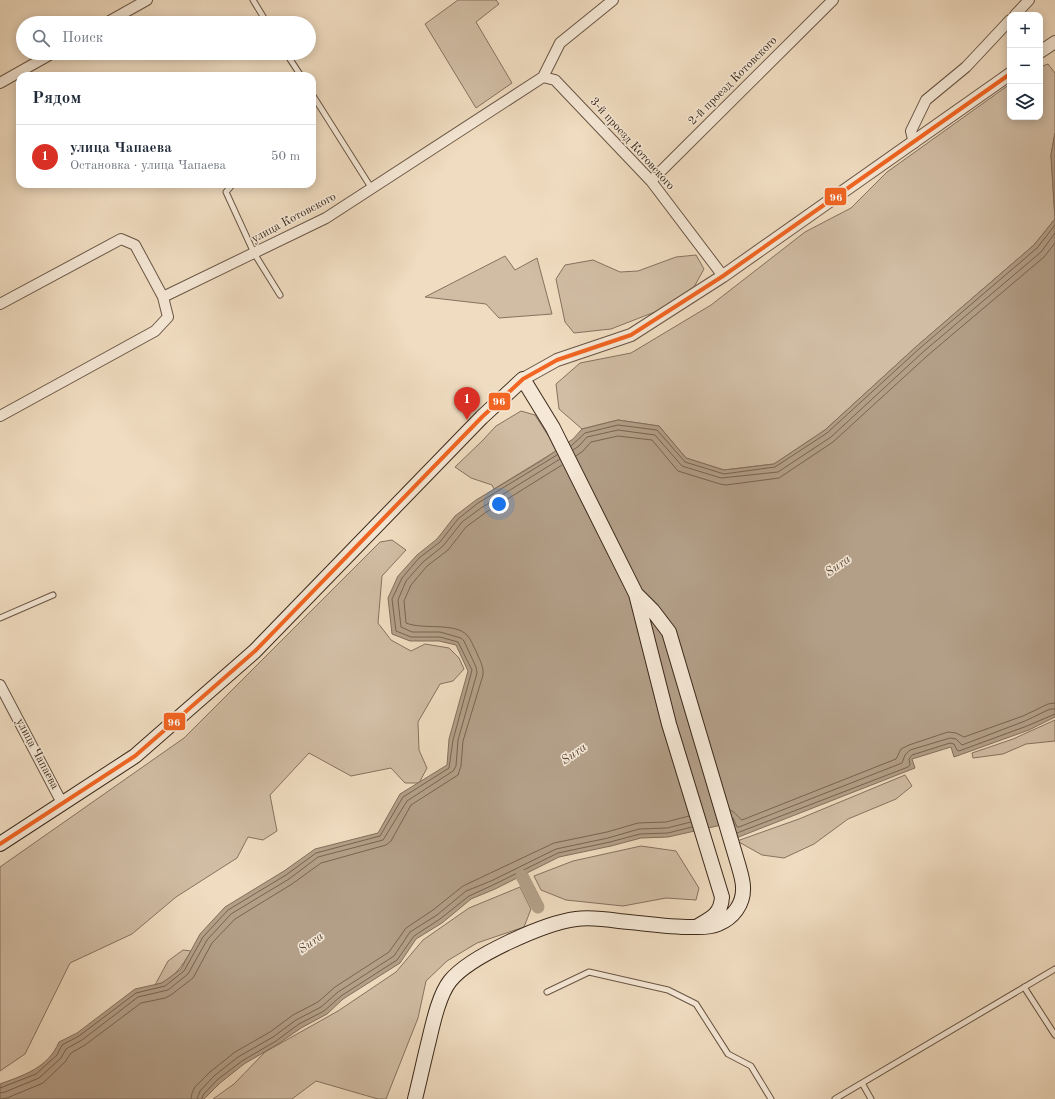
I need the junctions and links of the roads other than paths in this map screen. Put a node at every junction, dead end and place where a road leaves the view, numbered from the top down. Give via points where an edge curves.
1 (147, 0) edge
2 (253, 0) edge
3 (613, 0) edge
4 (833, 0) edge
5 (1029, 0) edge
6 (1018, 12) edge
7 (118, 16) edge
8 (263, 16) edge
9 (1007, 23) edge
10 (1055, 42) edge
11 (1043, 50) edge
12 (41, 60) edge
13 (291, 60) edge
14 (19, 72) edge
15 (298, 72) edge
16 (16, 74) edge
17 (1007, 76) edge
18 (543, 77) junction
19 (0, 83) edge
20 (316, 100) edge
21 (914, 143) junction
22 (651, 181) junction
23 (230, 188) edge
24 (372, 189) junction
25 (254, 253) junction
26 (724, 276) junction
27 (280, 295) dead end
28 (163, 297) junction
29 (0, 304) edge
30 (523, 379) junction
31 (0, 416) edge
32 (636, 594) junction
33 (54, 595) dead end
34 (0, 618) edge
35 (0, 685) edge
36 (62, 802) junction
37 (0, 844) edge
38 (696, 927) junction
39 (1055, 969) edge
40 (1024, 987) junction
41 (546, 992) dead end
42 (1055, 1035) edge
43 (862, 1083) junction
44 (415, 1099) edge
45 (771, 1099) edge
46 (835, 1099) edge
47 (871, 1099) edge

1 - 7 street
2 - 8 lane
3 - 18 street via 560,43
4 - 22 street, 2-й проезд Котовского
5 - 6 street
9 - 21 street via 966,67 926,100 911,131
10 - 11 street
12 - 14 street
13 - 15 lane
16 - 19 street
17 - 21 street, улица Чапаева
18 - 22 street, 3-й проезд Котовского via 555,80
18 - 24 street, улица Котовского
20 - 24 lane
21 - 26 street, улица Чапаева
22 - 26 street, 3-й проезд Котовского
23 - 25 lane via 226,192
24 - 25 street, улица Котовского via 326,218
25 - 27 lane
25 - 28 street, улица Котовского
26 - 30 street, улица Чапаева via 631,335 557,360
28 - 29 street via 135,244 121,239
28 - 31 street via 168,317 155,331
30 - 32 main road via 553,428
30 - 36 main road, улица Чапаева via 256,650 135,756
32 - 38 main road via 669,724 722,897 719,911
32 - 38 main road via 669,632 743,885 736,912 717,925
33 - 34 lane
35 - 36 street, улица Чапаева
36 - 37 main road, улица Чапаева
38 - 44 main road via 578,918 548,926 513,940 476,960 450,981 440,1000
39 - 40 lane
40 - 42 lane
40 - 43 lane
41 - 45 lane via 589,972 668,990 696,1004 728,1054 751,1066
43 - 46 lane
43 - 47 lane

